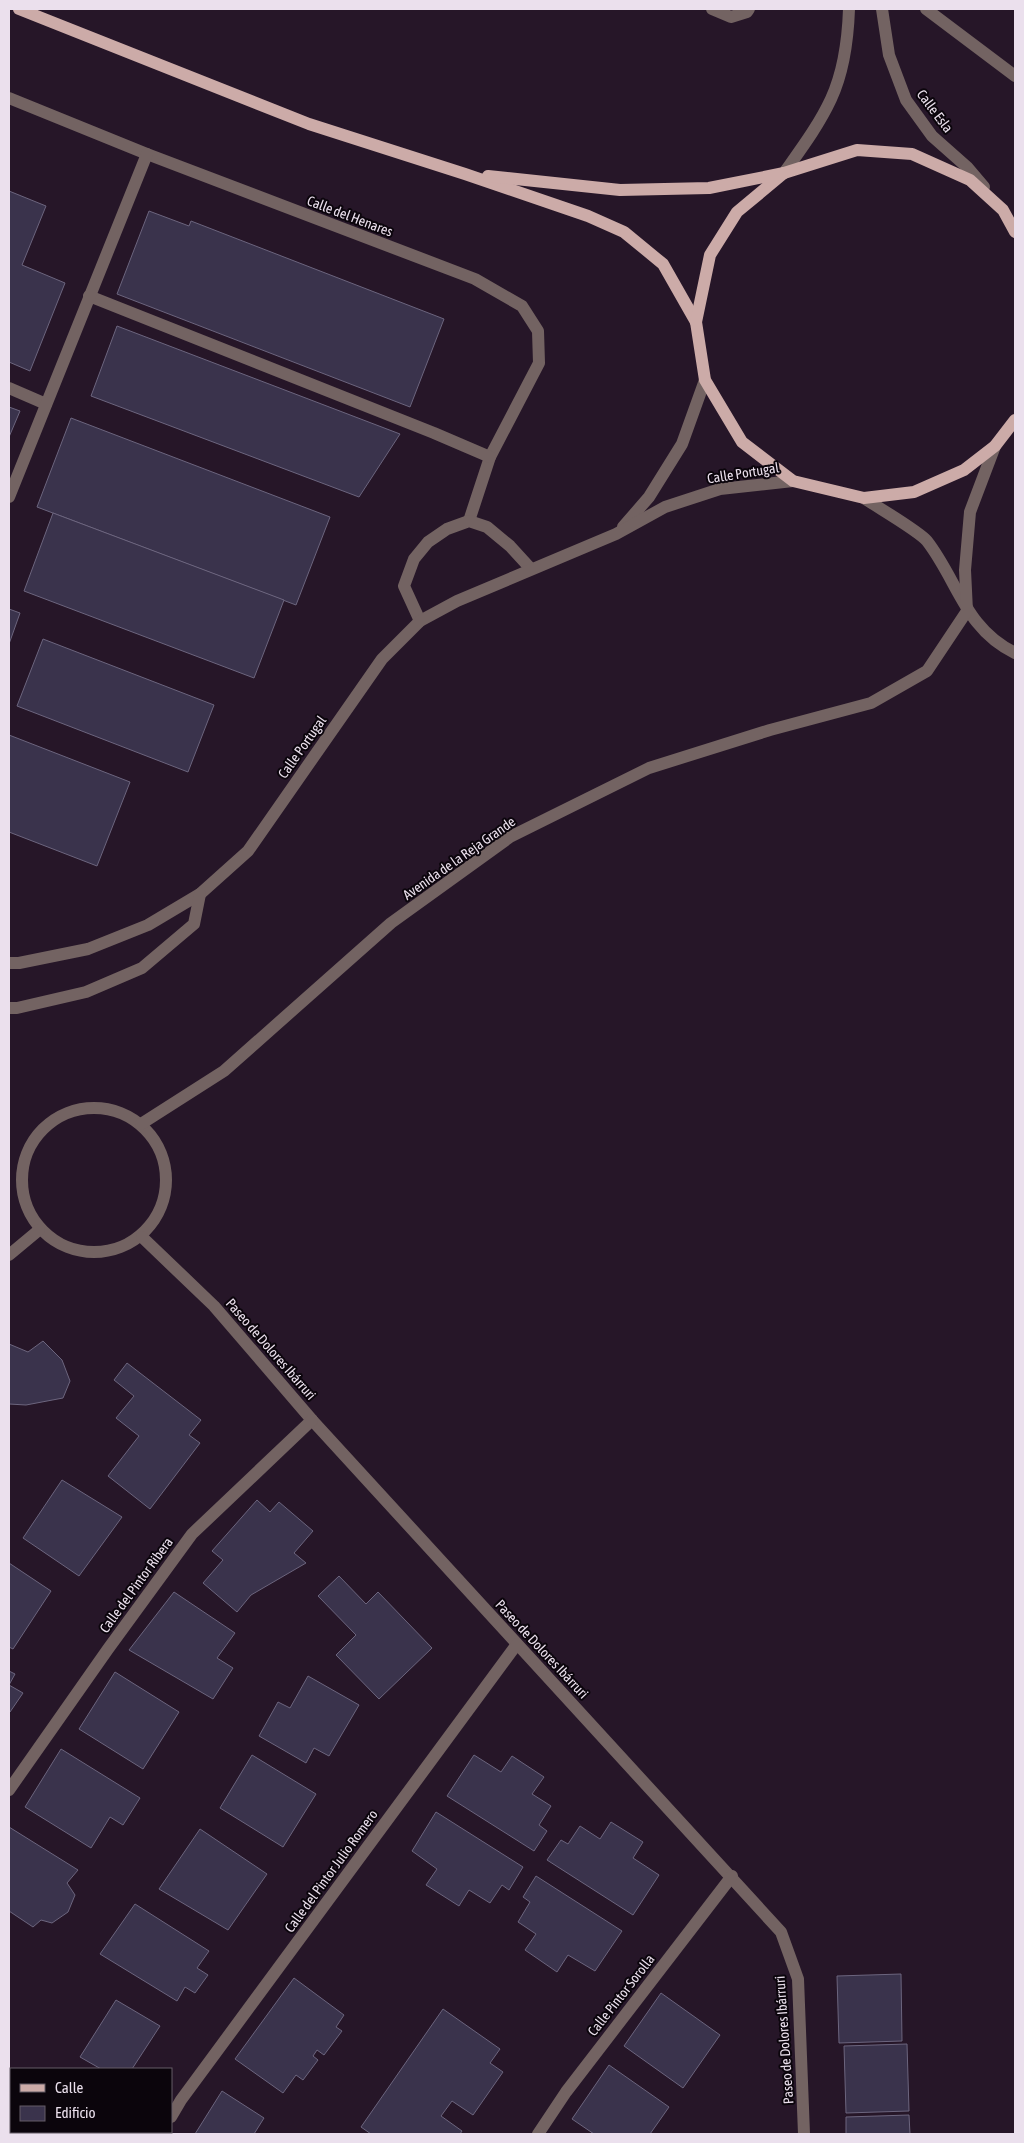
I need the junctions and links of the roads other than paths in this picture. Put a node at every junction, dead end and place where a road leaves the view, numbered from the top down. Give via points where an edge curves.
1 (19, 9) edge
2 (712, 9) edge
3 (749, 9) edge
4 (848, 9) edge
5 (882, 9) edge
6 (926, 9) edge
7 (1015, 76) edge
8 (9, 98) edge
9 (147, 154) junction
10 (784, 173) junction
11 (465, 174) junction
12 (1003, 210) junction
13 (1015, 232) edge
14 (90, 296) junction
15 (696, 322) junction
16 (705, 380) junction
17 (9, 388) edge
18 (46, 404) junction
19 (1015, 420) edge
20 (995, 446) junction
21 (490, 457) junction
22 (794, 481) junction
23 (9, 497) edge
24 (864, 498) junction
25 (469, 521) junction
26 (616, 534) junction
27 (531, 569) junction
28 (967, 610) junction
29 (420, 620) junction
30 (1011, 651) edge
31 (200, 894) junction
32 (9, 963) edge
33 (9, 1008) edge
34 (141, 1124) junction
35 (39, 1230) junction
36 (142, 1237) junction
37 (9, 1255) edge
38 (312, 1420) junction
39 (517, 1644) junction
40 (9, 1790) edge
41 (732, 1876) junction
42 (172, 2115) edge
43 (538, 2134) edge
44 (804, 2134) edge

1 - 11 main road via 309,124
2 - 3 street via 730,17
4 - 10 street via 848,35 832,98
5 - 12 street, Calle Esla via 889,55 906,100 932,136 967,167
6 - 7 street
8 - 9 street, Calle del Henares
9 - 14 street
9 - 21 street, Calle del Henares via 475,279 522,306 538,331 539,363
10 - 11 main road via 709,188 620,190
10 - 12 main road via 857,150 912,154 970,180
10 - 15 main road via 737,212 710,255
11 - 15 main road via 588,216 624,232 663,264
12 - 13 main road
14 - 18 street
14 - 21 street
15 - 16 main road
16 - 22 main road via 742,442
16 - 26 street, Calle Portugal via 682,444 649,497
17 - 18 street
18 - 23 street
19 - 20 main road
20 - 24 main road via 964,470 914,492
20 - 28 street via 970,512 965,570
21 - 25 street, Calle del Henares
22 - 24 main road
22 - 26 street, Calle Portugal via 720,489 665,507
24 - 28 street via 926,539
25 - 27 street via 487,527
25 - 29 street via 447,529 428,542 414,559 404,586
26 - 27 street, Calle Portugal
27 - 29 street, Calle Portugal
28 - 30 street via 985,632
28 - 34 street, Avenida de la Reja Grande via 927,671 870,703 649,768 510,837 391,923 224,1071
29 - 31 street, Calle Portugal via 382,659 248,851
31 - 32 street, Calle Portugal via 148,925 88,949
31 - 33 street via 194,924 142,968 86,992
34 - 35 street via 104,1108 79,1109 44,1128 31,1145 23,1169 22,1189 29,1214
34 - 36 street via 153,1138 164,1160 167,1181 163,1206
35 - 36 street via 73,1250 94,1254 118,1250
35 - 37 street
36 - 38 street, Paseo de Dolores Ibárruri via 214,1306
38 - 39 street, Paseo de Dolores Ibárruri
38 - 40 street, Calle del Pintor Ribera via 192,1534
39 - 41 street, Paseo de Dolores Ibárruri
39 - 42 street, Calle del Pintor Julio Romero
41 - 43 street, Calle Pintor Sorolla via 566,2092
41 - 44 street, Paseo de Dolores Ibárruri via 781,1932 798,1979

